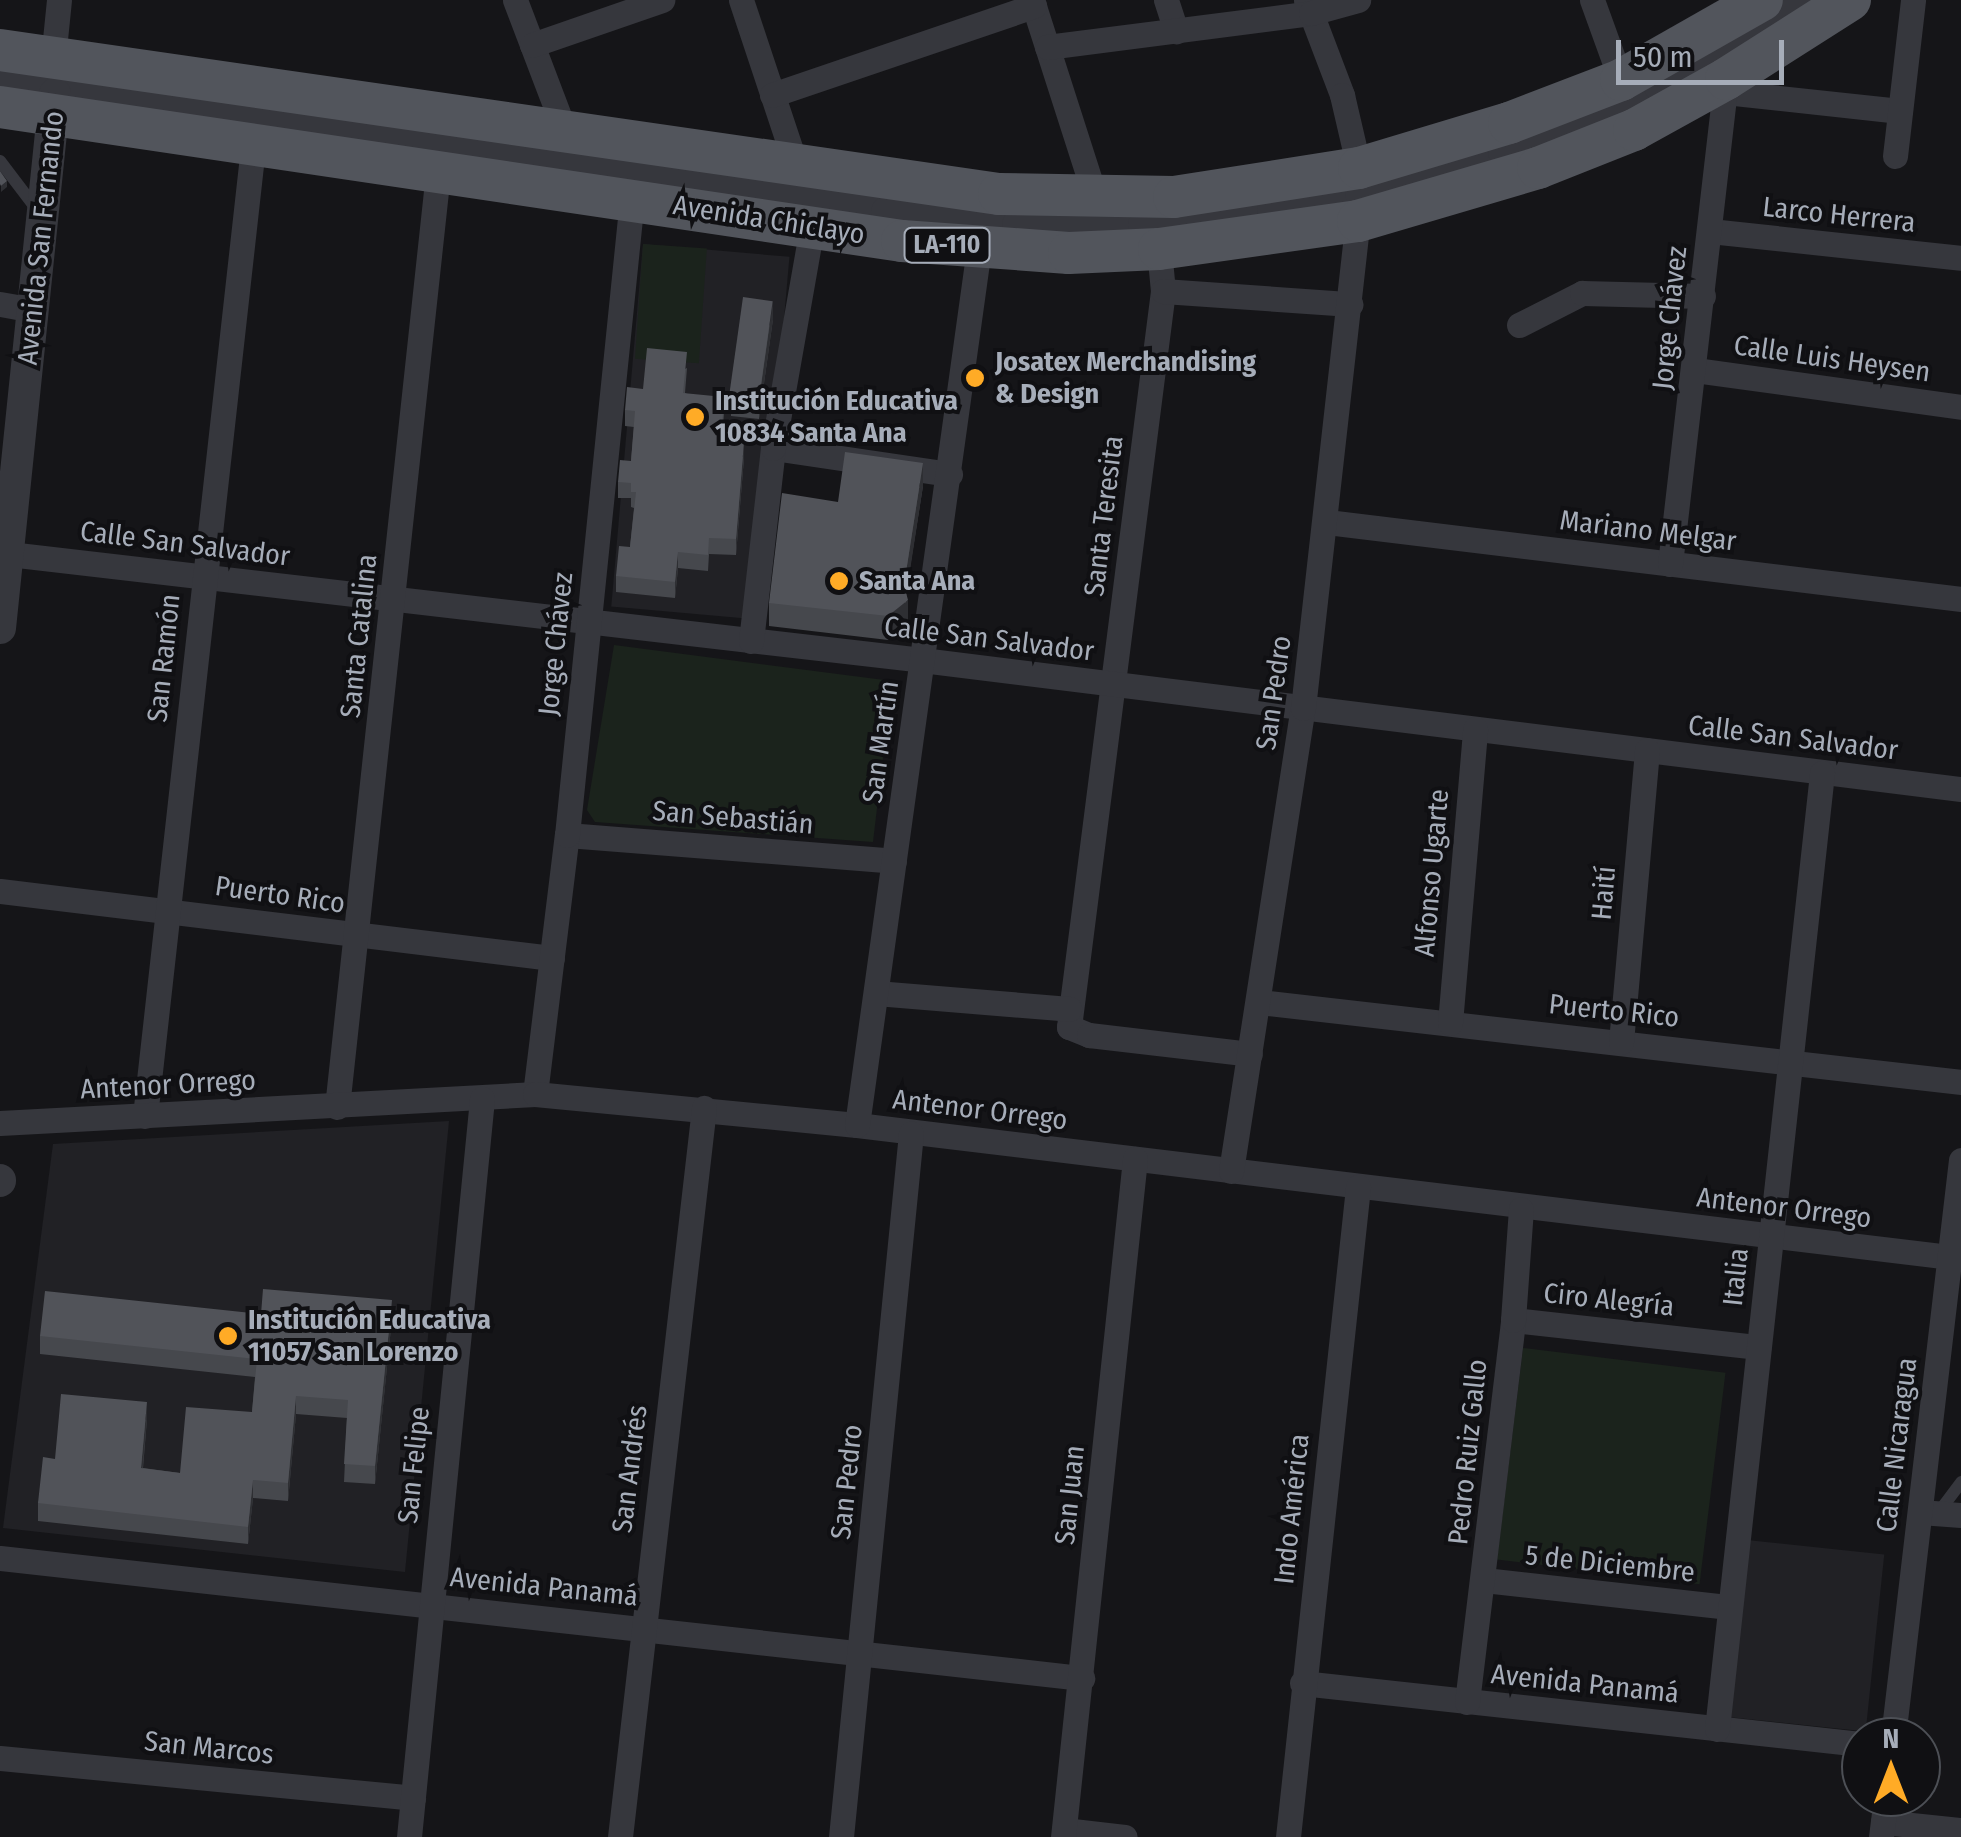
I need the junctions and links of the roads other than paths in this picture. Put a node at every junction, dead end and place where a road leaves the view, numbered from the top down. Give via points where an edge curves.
1 (59, 0) edge
2 (515, 0) edge
3 (662, 0) edge
4 (741, 0) edge
5 (1166, 0) edge
6 (1358, 0) edge
7 (1592, 0) edge
8 (1762, 0) edge
9 (1810, 0) edge
10 (1850, 0) edge
11 (1913, 0) edge
12 (1032, 3) edge
13 (1308, 6) edge
14 (1176, 31) junction
15 (532, 45) junction
16 (1046, 47) junction
17 (0, 50) edge
18 (0, 77) edge
19 (1621, 80) junction
20 (1726, 86) junction
21 (54, 87) junction
22 (772, 95) junction
23 (0, 107) edge
24 (1900, 111) junction
25 (566, 134) junction
26 (253, 147) junction
27 (1895, 156) dead end
28 (0, 161) edge
29 (796, 168) junction
30 (1359, 168) junction
31 (438, 172) junction
32 (632, 198) junction
33 (1096, 199) junction
34 (43, 218) junction
35 (1358, 221) junction
36 (812, 227) junction
37 (1710, 231) junction
38 (979, 248) junction
39 (1961, 258) edge
40 (1161, 270) junction
41 (1703, 296) junction
42 (0, 304) edge
43 (1351, 304) junction
44 (34, 310) junction
45 (1520, 325) dead end
46 (1696, 370) junction
47 (1961, 406) edge
48 (774, 448) junction
49 (950, 474) junction
50 (1327, 522) junction
51 (9, 554) junction
52 (1670, 564) junction
53 (202, 576) junction
54 (392, 599) junction
55 (1961, 600) edge
56 (588, 622) junction
57 (0, 628) edge
58 (751, 641) junction
59 (922, 660) junction
60 (1114, 684) junction
61 (1303, 708) junction
62 (1475, 729) junction
63 (1648, 750) junction
64 (1822, 773) junction
65 (1961, 789) edge
66 (567, 834) junction
67 (894, 861) junction
68 (0, 891) edge
69 (168, 911) junction
70 (357, 936) junction
71 (552, 958) junction
72 (876, 994) junction
73 (1259, 1002) junction
74 (1069, 1018) junction
75 (1450, 1023) junction
76 (1621, 1042) junction
77 (1250, 1054) junction
78 (1790, 1061) junction
79 (1961, 1082) edge
80 (535, 1094) junction
81 (482, 1099) junction
82 (338, 1106) junction
83 (704, 1108) junction
84 (146, 1116) junction
85 (0, 1124) edge
86 (857, 1125) junction
87 (911, 1132) junction
88 (1135, 1159) junction
89 (1961, 1160) edge
90 (1231, 1170) junction
91 (1358, 1187) junction
92 (1521, 1208) junction
93 (1770, 1236) junction
94 (1949, 1257) junction
95 (1513, 1320) junction
96 (1759, 1347) junction
97 (1961, 1482) edge
98 (1940, 1513) edge
99 (0, 1558) edge
100 (1484, 1580) junction
101 (429, 1605) junction
102 (1730, 1607) junction
103 (641, 1628) junction
104 (860, 1653) junction
105 (1082, 1678) junction
106 (1302, 1683) junction
107 (1467, 1702) junction
108 (1897, 1717) edge
109 (1717, 1729) junction
110 (1841, 1742) edge
111 (0, 1758) edge
112 (413, 1798) junction
113 (1883, 1819) edge
114 (1961, 1830) edge
115 (1063, 1834) edge
116 (409, 1837) edge
117 (620, 1837) edge
118 (841, 1837) edge
119 (1126, 1837) edge
120 (1288, 1837) edge

1 - 21 street
2 - 15 street
3 - 15 street
4 - 22 street
5 - 14 street
6 - 13 street
7 - 19 street
8 - 19 main road, Avenida Chiclayo / LA-110
9 - 21 street, Avenida Chiclayo via 1660,86 1504,152 1360,193 1144,224 1018,225 887,212
10 - 20 main road, Avenida Chiclayo / LA-110
11 - 24 street
12 - 16 street
12 - 22 street
13 - 14 street
13 - 30 street via 1342,95
14 - 16 street
15 - 25 street
16 - 33 street
17 - 21 main road, Avenida Chiclayo / LA-110
18 - 21 street, Avenida Chiclayo
19 - 30 main road, Avenida Chiclayo / LA-110 via 1509,123
20 - 24 street
20 - 35 main road, Avenida Chiclayo / LA-110 via 1538,168
20 - 37 street, Jorge Chávez
21 - 23 main road, Avenida Chiclayo / LA-110
21 - 25 main road, Avenida Chiclayo / LA-110
21 - 26 main road, Avenida Chiclayo / LA-110
21 - 34 street, Avenida San Fernando
22 - 29 street
24 - 27 street
25 - 29 main road, Avenida Chiclayo / LA-110
26 - 31 main road, Avenida Chiclayo / LA-110
26 - 53 street, San Ramón
28 - 34 lane
29 - 33 main road, Avenida Chiclayo / LA-110
30 - 33 main road, Avenida Chiclayo / LA-110 via 1174,198
31 - 32 main road, Avenida Chiclayo / LA-110
31 - 54 street, Santa Catalina
32 - 36 main road, Avenida Chiclayo / LA-110
32 - 56 street, Jorge Chávez
34 - 44 street, Avenida San Fernando
35 - 40 main road, Avenida Chiclayo / LA-110
35 - 43 street, San Pedro
36 - 38 main road, Avenida Chiclayo / LA-110
36 - 48 street
37 - 39 street, Larco Herrera
37 - 41 street, Jorge Chávez
38 - 40 main road, Avenida Chiclayo / LA-110 via 1069,253
38 - 49 street, San Martín
40 - 43 street
40 - 60 street, Santa Teresita
41 - 45 street via 1582,294
41 - 46 street, Jorge Chávez
42 - 44 street
43 - 50 street, San Pedro
44 - 51 street, Avenida San Fernando
46 - 47 street, Calle Luis Heysen
46 - 52 street, Jorge Chávez
48 - 49 street
48 - 58 street
49 - 59 street, San Martín
50 - 52 street, Mariano Melgar
50 - 61 street, San Pedro
51 - 53 street, Calle San Salvador
51 - 57 street, Avenida San Fernando
52 - 55 street, Mariano Melgar
53 - 54 street, Calle San Salvador
53 - 69 street, San Ramón
54 - 56 street, Calle San Salvador
54 - 70 street, Santa Catalina
56 - 58 street, Calle San Salvador
56 - 66 street, Jorge Chávez
58 - 59 street, Calle San Salvador
59 - 60 street, Calle San Salvador
59 - 67 street, San Martín
60 - 61 street, Calle San Salvador
60 - 74 street, Santa Teresita
61 - 62 street, Calle San Salvador
61 - 73 street, San Pedro
62 - 63 street, Calle San Salvador
62 - 75 street, Alfonso Ugarte
63 - 64 street, Calle San Salvador
63 - 76 street, Haití
64 - 65 street, Calle San Salvador
64 - 78 street, Italia
66 - 67 street, San Sebastián
66 - 71 street, Jorge Chávez
67 - 72 street, San Martín
68 - 69 street, Puerto Rico
69 - 70 street, Puerto Rico
69 - 84 street, San Ramón
70 - 71 street, Puerto Rico
70 - 82 street, Santa Catalina
71 - 80 street, Jorge Chávez
72 - 74 street
72 - 86 street, San Martín
73 - 75 street, Puerto Rico
73 - 77 street, San Pedro
74 - 77 street via 1088,1035
75 - 76 street, Puerto Rico
76 - 78 street, Puerto Rico
77 - 90 street, San Pedro
78 - 79 street, Puerto Rico
78 - 93 street, Italia
80 - 81 street, Antenor Orrego
80 - 83 street, Antenor Orrego
81 - 82 street, Antenor Orrego
81 - 101 street, San Felipe
82 - 84 street, Antenor Orrego
83 - 86 street, Antenor Orrego
83 - 103 street, San Andrés
84 - 85 street, Antenor Orrego
86 - 87 street, Antenor Orrego
87 - 88 street, Antenor Orrego
87 - 104 street, San Pedro
88 - 90 street, Antenor Orrego
88 - 105 street, San Juan
89 - 94 street, Calle Nicaragua
90 - 91 street, Antenor Orrego
91 - 92 street, Antenor Orrego
91 - 106 street, Indo América
92 - 93 street, Antenor Orrego
92 - 95 street, Pedro Ruiz Gallo
93 - 94 street, Antenor Orrego
93 - 96 street, Italia
94 - 98 street, Calle Nicaragua
95 - 96 street, Ciro Alegría
95 - 100 street, Pedro Ruiz Gallo
96 - 102 street, Italia
97 - 98 lane
98 - 108 street, Calle Nicaragua
99 - 101 street, Avenida Panamá
100 - 102 street, 5 de Diciembre
100 - 107 street, Pedro Ruiz Gallo
101 - 103 street, Avenida Panamá
101 - 112 street, San Felipe
102 - 109 street, Italia
103 - 104 street, Avenida Panamá
103 - 117 street, San Andrés
104 - 105 street, Avenida Panamá
104 - 118 street, San Pedro
105 - 115 street, San Juan
106 - 107 street, Avenida Panamá
106 - 120 street, Indo América
107 - 109 street, Avenida Panamá
109 - 110 street, Avenida Panamá
111 - 112 street, San Marcos
112 - 116 street, San Felipe
113 - 114 street
115 - 119 street

